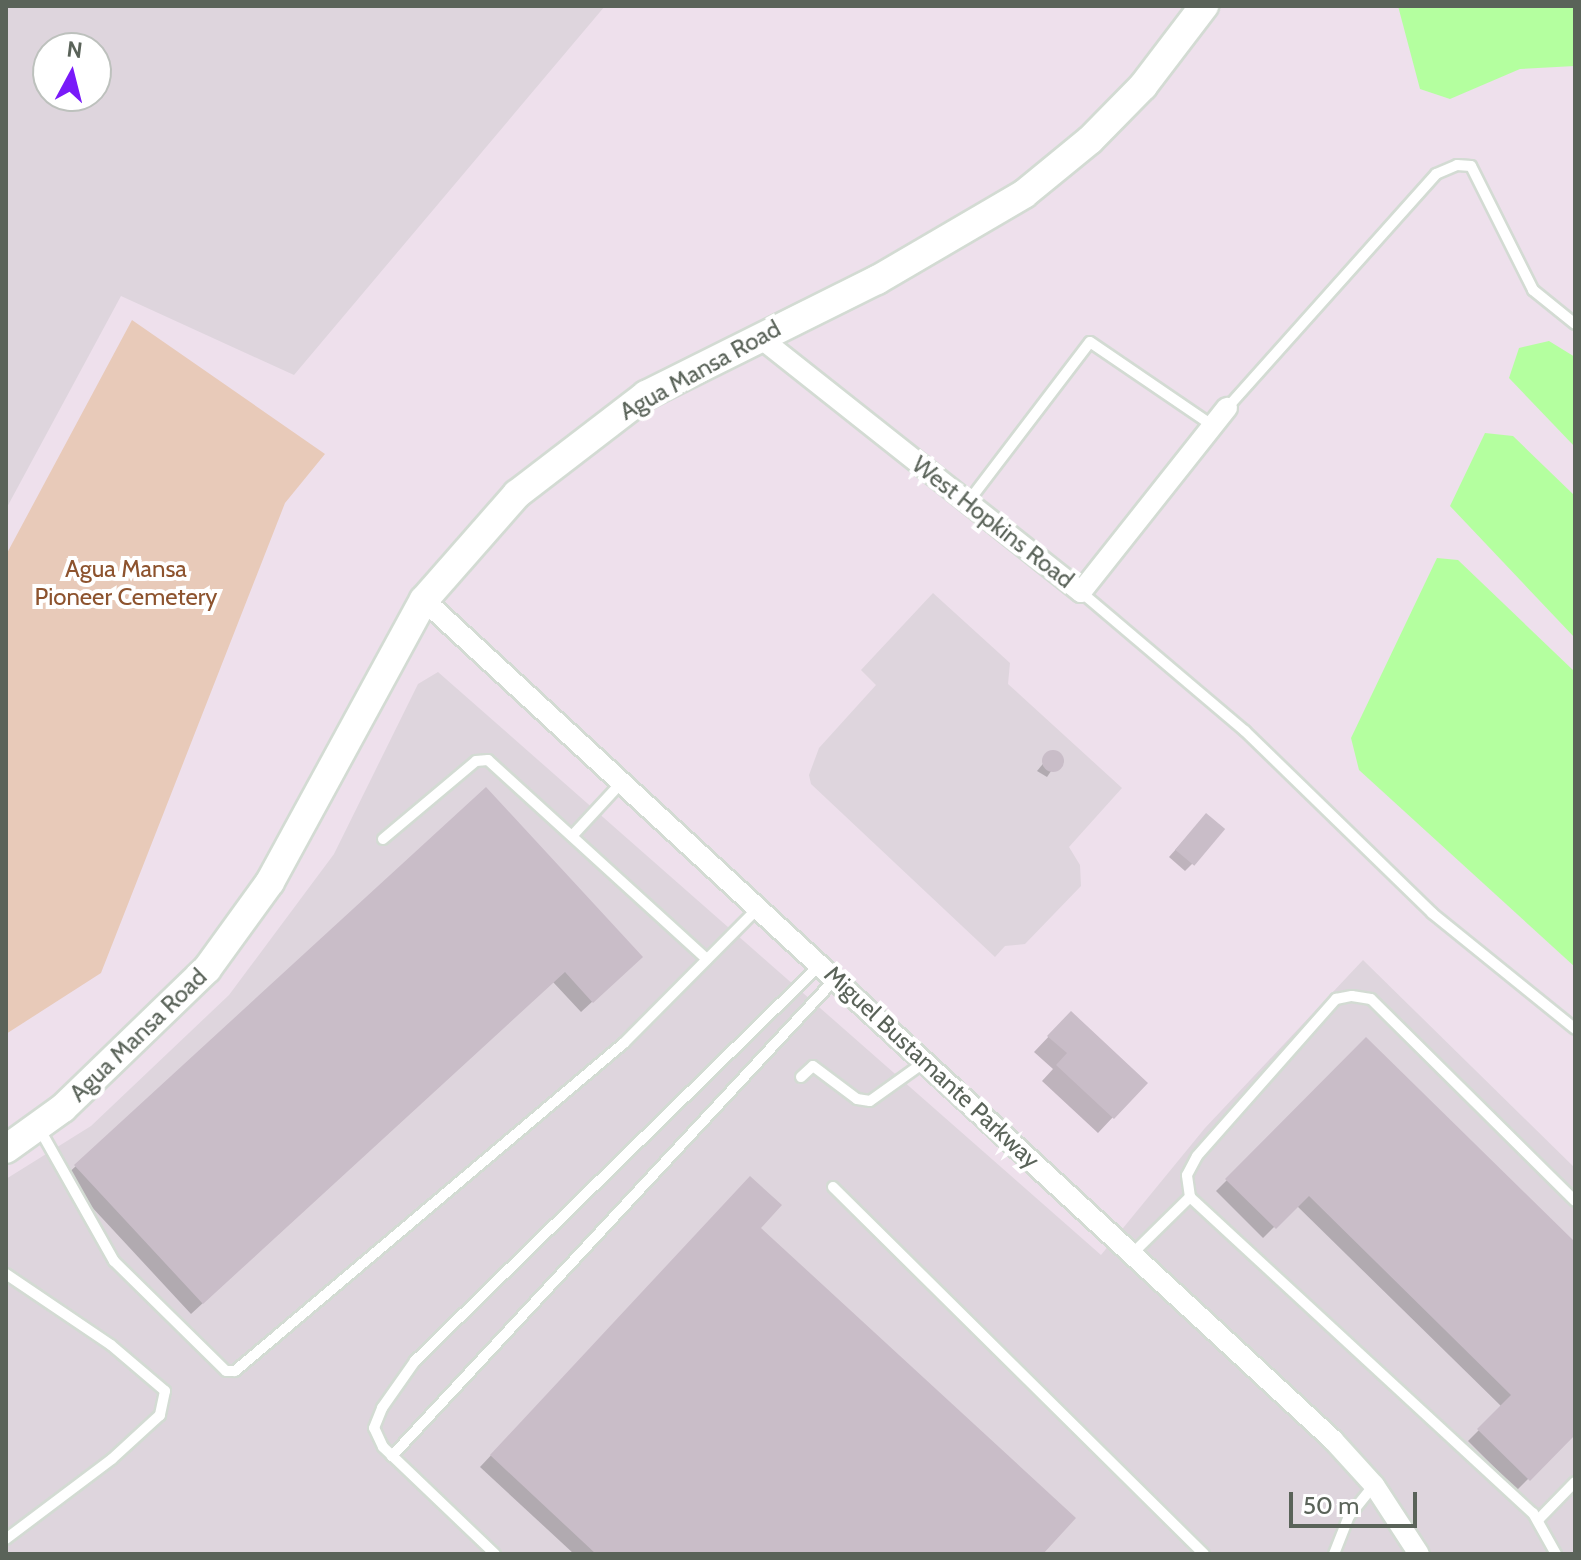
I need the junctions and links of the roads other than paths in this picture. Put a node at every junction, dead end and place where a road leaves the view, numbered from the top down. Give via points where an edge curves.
1 (1204, 6) edge
2 (1575, 324) edge
3 (758, 336) junction
4 (1227, 408) joint
5 (1213, 426) junction
6 (968, 502) junction
7 (1081, 592) junction
8 (424, 600) junction
9 (623, 781) junction
10 (572, 836) junction
11 (383, 839) dead end
12 (759, 907) junction
13 (707, 959) junction
14 (828, 971) junction
15 (1575, 1029) edge
16 (926, 1061) junction
17 (801, 1077) dead end
18 (38, 1126) junction
19 (6, 1149) edge
20 (833, 1187) dead end
21 (1190, 1197) junction
22 (1575, 1201) edge
23 (1133, 1253) junction
24 (6, 1274) edge
25 (392, 1456) junction
26 (1575, 1482) edge
27 (1374, 1485) junction
28 (1538, 1520) junction
29 (6, 1539) edge
30 (495, 1554) edge
31 (1204, 1554) edge
32 (1334, 1554) edge
33 (1419, 1554) edge
34 (1556, 1554) edge

1 - 3 main road, Agua Mansa Road via 1143,86 1090,140 1024,194 877,280
2 - 4 lane via 1533,290 1471,166 1457,165 1436,174
3 - 6 street, West Hopkins Road
3 - 8 main road, Agua Mansa Road via 646,395 578,442 517,494
4 - 5 street, West Hopkins Road
5 - 6 lane via 1090,342
5 - 7 street, West Hopkins Road
6 - 7 street, West Hopkins Road
7 - 15 lane via 1245,731 1432,913
8 - 9 street, Miguel Bustamante Parkway
8 - 18 main road, Agua Mansa Road via 270,882 238,927 167,1013
9 - 10 lane
9 - 12 street, Miguel Bustamante Parkway
10 - 11 lane via 481,759
10 - 13 lane
12 - 13 lane
12 - 14 street, Miguel Bustamante Parkway
13 - 18 lane via 624,1043 235,1371 226,1371 114,1261
14 - 16 street, Miguel Bustamante Parkway
14 - 25 lane
14 - 25 lane via 400,1379 374,1428
16 - 17 lane via 870,1101 857,1099 813,1066
16 - 23 street, Miguel Bustamante Parkway
18 - 19 main road, Agua Mansa Road
20 - 31 lane
21 - 22 lane via 1187,1175 1197,1156 1336,999 1352,996 1371,999
21 - 23 lane
21 - 28 lane
23 - 27 street, Miguel Bustamante Parkway
24 - 29 lane via 111,1345 165,1391 160,1415 151,1424
25 - 30 lane
26 - 28 lane
27 - 32 lane via 1349,1516
27 - 33 street, Miguel Bustamante Parkway
28 - 34 lane

